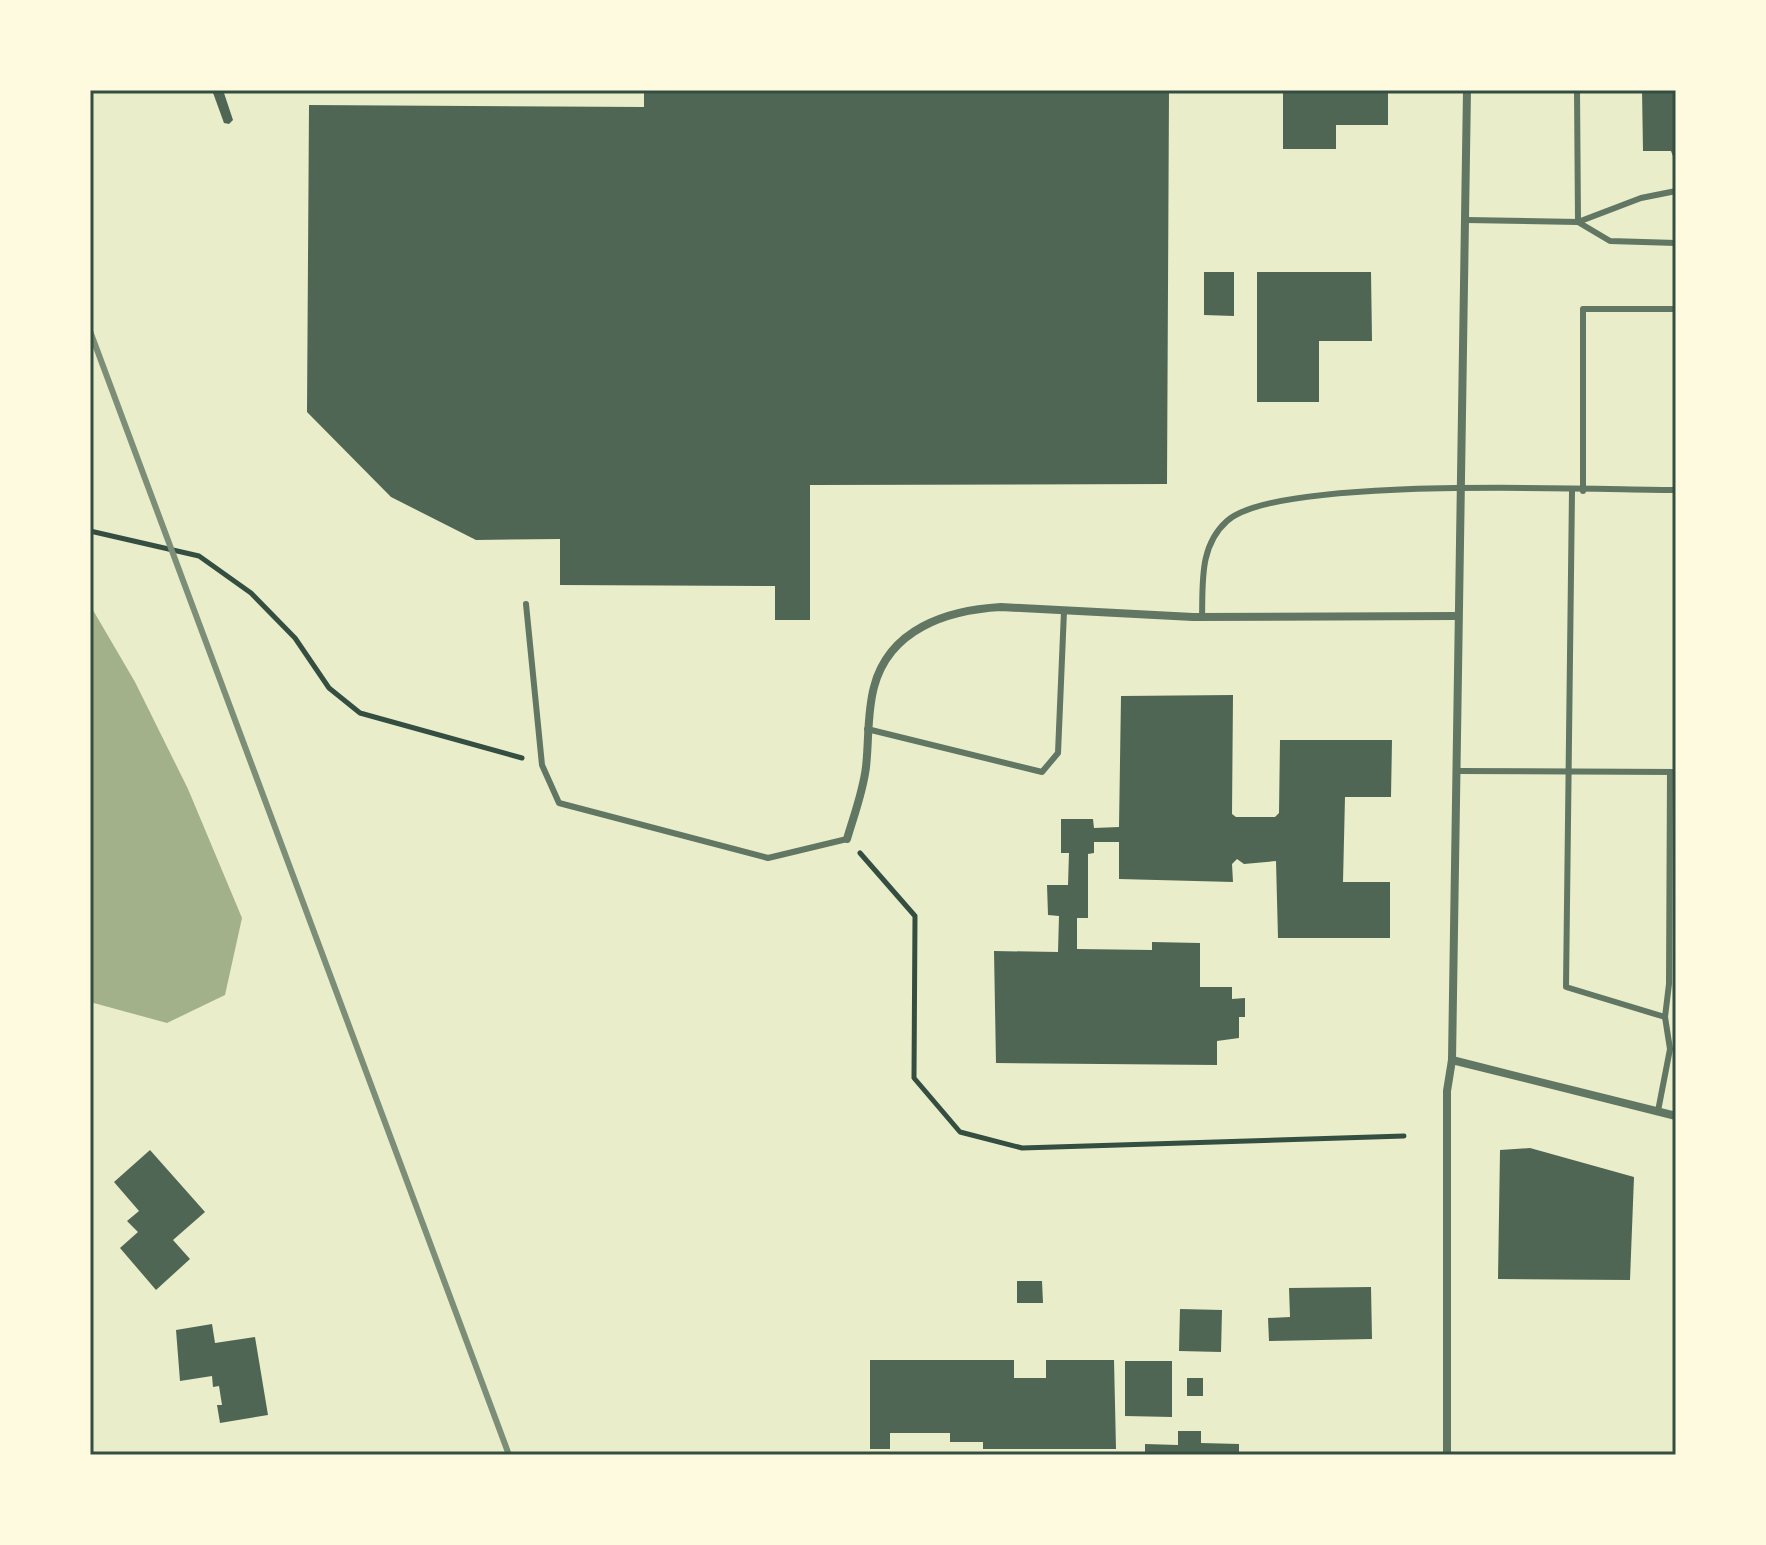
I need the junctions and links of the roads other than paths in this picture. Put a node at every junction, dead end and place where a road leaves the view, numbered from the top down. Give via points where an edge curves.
1 (1467, 90) edge
2 (1577, 90) edge
3 (1676, 191) edge
4 (1466, 220) junction
5 (1578, 222) junction
6 (1676, 243) edge
7 (1676, 309) edge
8 (1461, 490) junction
9 (1676, 490) edge
10 (1572, 491) junction
11 (1583, 491) junction
12 (526, 604) dead end
13 (1064, 611) junction
14 (1458, 616) junction
15 (1202, 617) junction
16 (867, 729) junction
17 (1457, 771) junction
18 (1569, 772) junction
19 (1673, 772) edge
20 (847, 839) joint
21 (1665, 1017) junction
22 (1673, 1050) edge
23 (1452, 1060) junction
24 (1658, 1111) junction
25 (1676, 1116) edge
26 (1447, 1455) edge

1 - 4 street
2 - 5 lane
3 - 5 lane
4 - 5 lane
4 - 8 street
5 - 6 lane via 1610,241
7 - 11 lane via 1583,309
8 - 10 lane
8 - 14 street
8 - 15 lane via 1352,491 1239,511 1208,546
9 - 11 lane
10 - 11 lane
10 - 18 lane
12 - 20 lane via 542,765 559,803 768,858
13 - 15 street
13 - 16 street via 974,609 909,633 880,666
13 - 16 lane via 1058,753 1042,772
14 - 15 street
14 - 17 street
16 - 20 street via 863,787
17 - 18 lane
17 - 23 street
18 - 19 lane
18 - 21 lane via 1566,987
19 - 21 lane
21 - 22 lane
22 - 24 lane
23 - 24 street
23 - 26 street via 1447,1091
24 - 25 street

